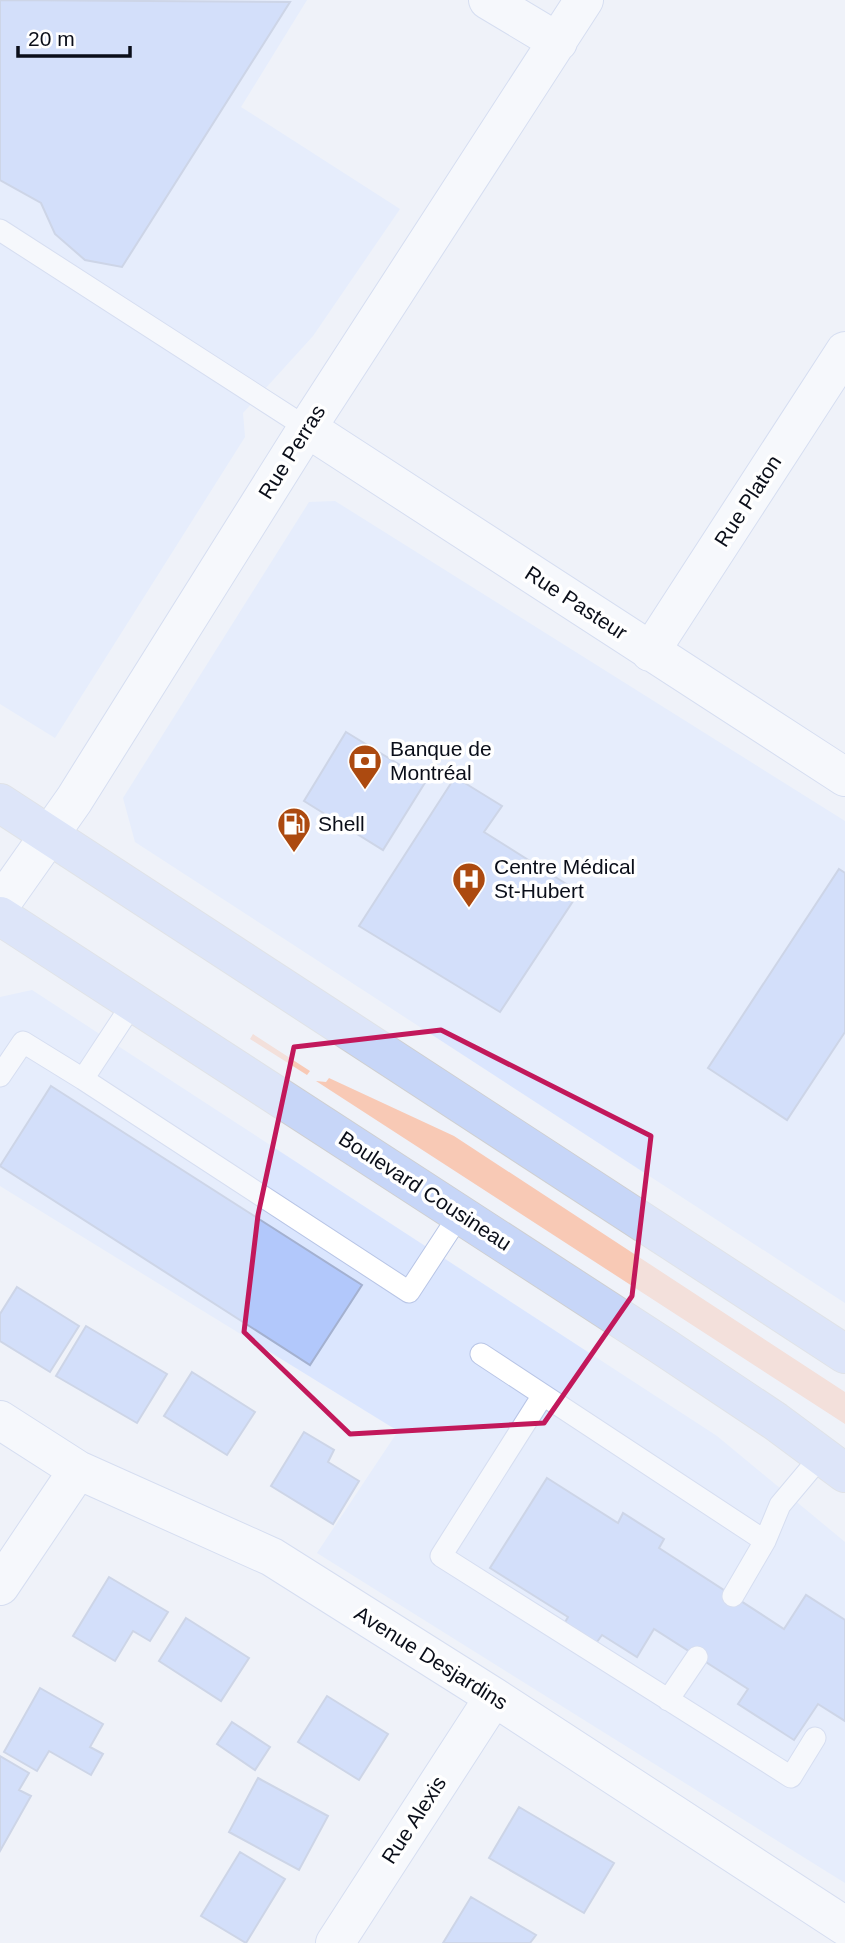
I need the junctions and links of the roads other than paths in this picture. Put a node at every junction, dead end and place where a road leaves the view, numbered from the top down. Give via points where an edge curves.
1 (488, 0) edge
2 (584, 0) edge
3 (558, 42) junction
4 (0, 230) edge
5 (845, 351) edge
6 (307, 428) junction
7 (650, 652) junction
8 (845, 777) edge
9 (0, 803) edge
10 (50, 836) junction
11 (0, 905) edge
12 (0, 916) edge
13 (133, 1003) junction
14 (0, 1076) edge
15 (83, 1079) junction
16 (460, 1214) junction
17 (481, 1354) dead end
18 (845, 1354) edge
19 (543, 1395) junction
20 (0, 1420) edge
21 (833, 1464) edge
22 (78, 1471) junction
23 (765, 1541) junction
24 (0, 1586) edge
25 (733, 1596) dead end
26 (697, 1657) dead end
27 (494, 1696) junction
28 (668, 1700) junction
29 (815, 1738) dead end
30 (845, 1926) edge
31 (335, 1943) edge

1 - 3 street
2 - 3 street, Rue Perras
3 - 6 street, Rue Perras
4 - 6 lane
5 - 7 street, Rue Platon
6 - 7 street, Rue Pasteur
6 - 10 street, Rue Perras
7 - 8 street, Rue Pasteur
9 - 10 main road
10 - 11 street, Rue Perras
10 - 18 main road
12 - 13 main road, Boulevard Cousineau
13 - 15 lane
13 - 16 main road, Boulevard Cousineau
14 - 15 lane via 23,1042
15 - 16 lane via 409,1292
16 - 21 main road, Boulevard Cousineau
17 - 19 lane
19 - 23 lane
19 - 28 lane via 441,1556
20 - 22 street, Avenue Desjardins
21 - 23 lane via 780,1505
22 - 24 street
22 - 27 street, Avenue Desjardins via 272,1557
23 - 25 lane
26 - 28 lane
27 - 30 street, Avenue Desjardins
27 - 31 street, Rue Alexis
28 - 29 lane via 791,1777

